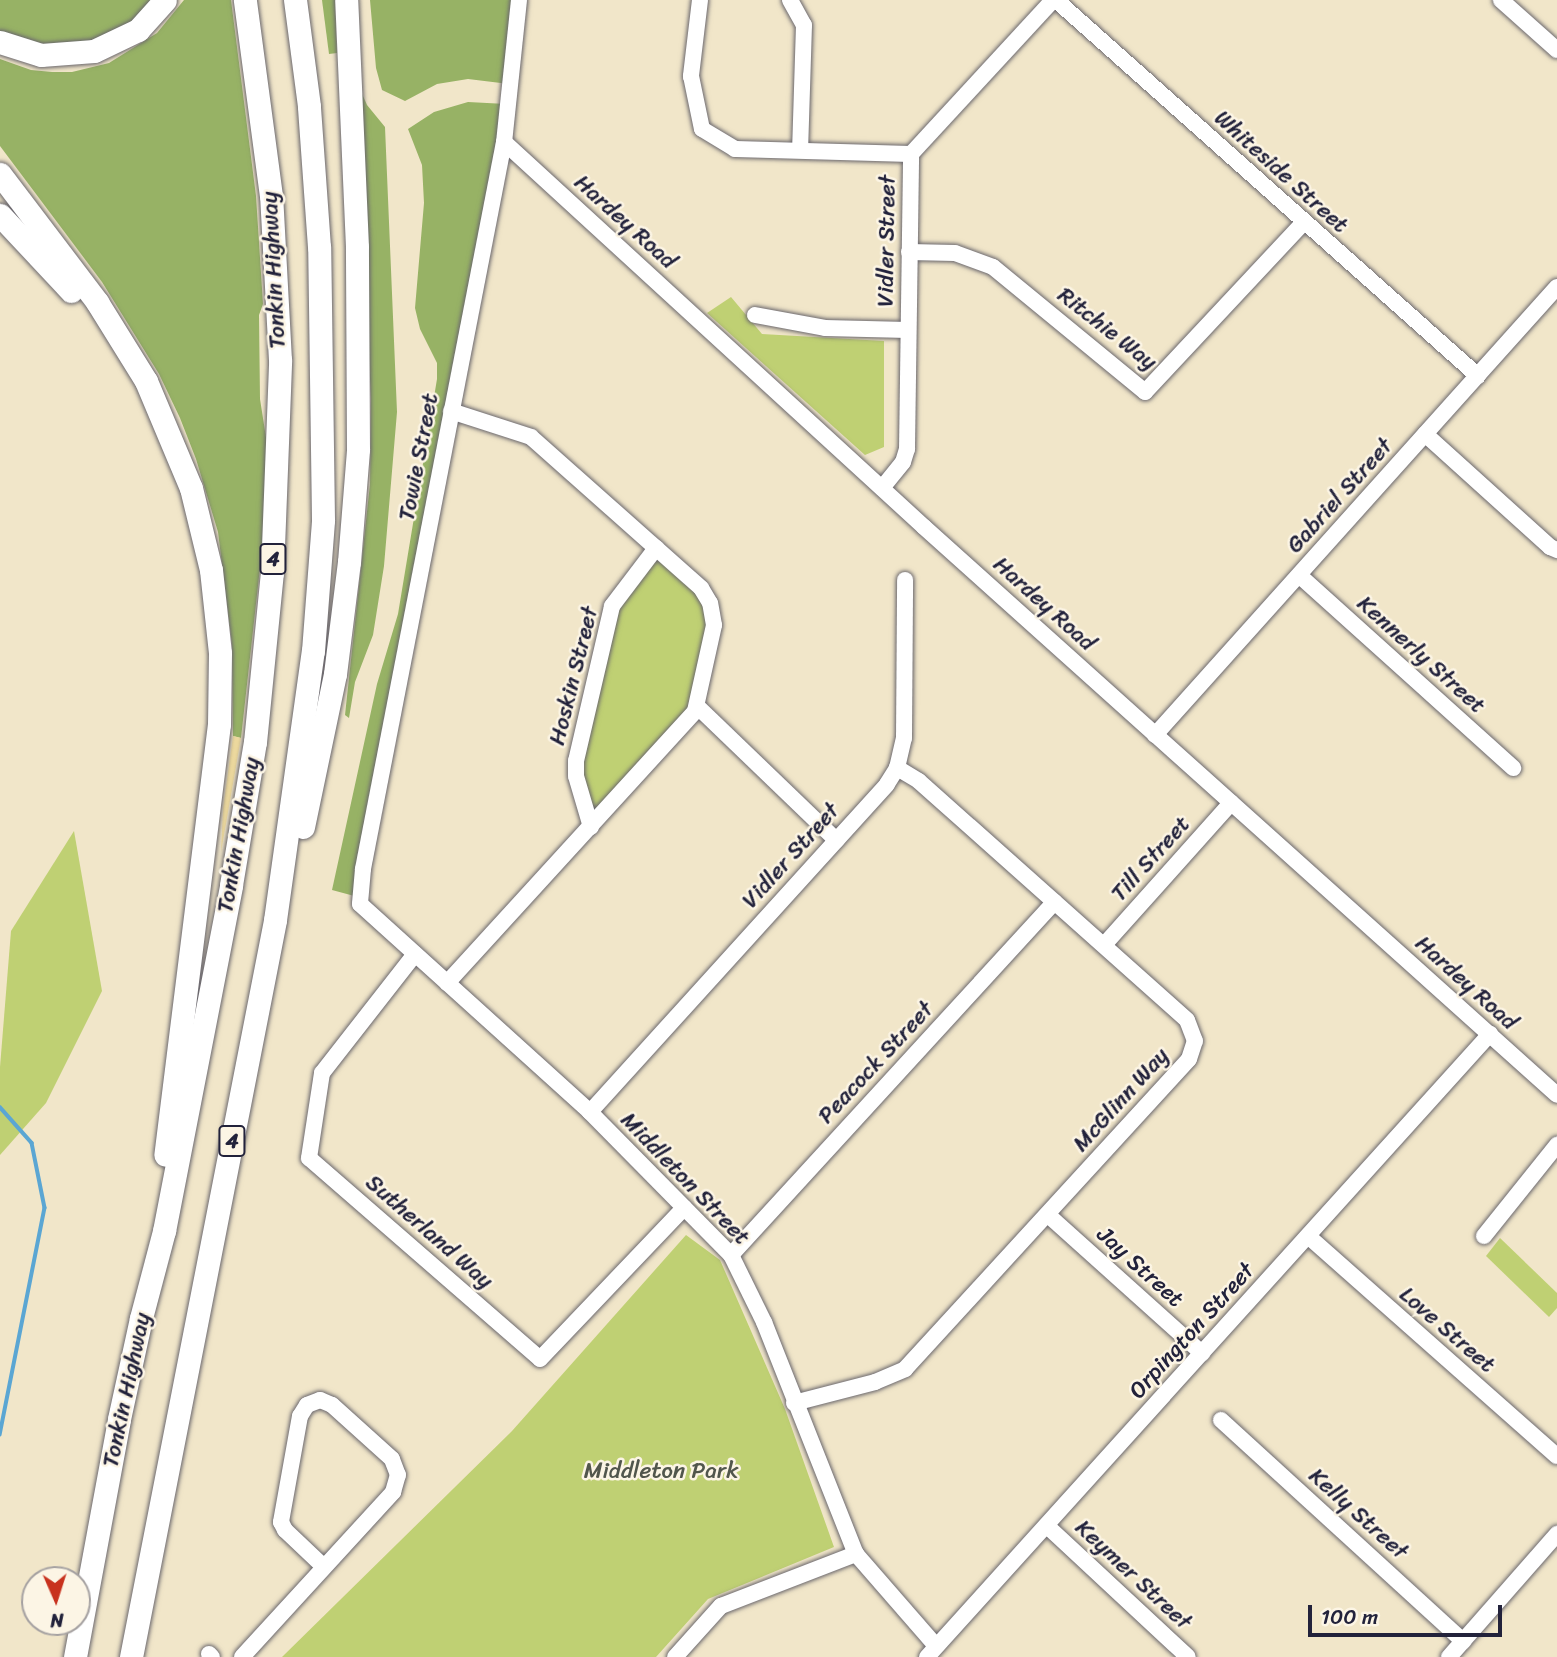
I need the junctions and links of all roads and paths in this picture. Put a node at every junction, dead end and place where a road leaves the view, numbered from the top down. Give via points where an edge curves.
1 (165, 0) edge
2 (245, 0) edge
3 (295, 0) edge
4 (310, 0) edge
5 (346, 0) edge
6 (519, 0) edge
7 (700, 0) edge
8 (790, 0) edge
9 (1055, 0) edge
10 (1502, 0) edge
11 (0, 43) edge
12 (1557, 50) edge
13 (504, 142) junction
14 (800, 150) junction
15 (911, 154) junction
16 (1, 176) edge
17 (0, 215) edge
18 (1303, 223) junction
19 (909, 252) junction
20 (1557, 287) edge
21 (755, 315) dead end
22 (908, 330) junction
23 (1478, 376) junction
24 (451, 411) junction
25 (163, 414) junction
26 (1425, 434) junction
27 (882, 488) junction
28 (323, 520) junction
29 (656, 548) junction
30 (1557, 550) edge
31 (1300, 576) junction
32 (905, 580) dead end
33 (698, 707) junction
34 (1156, 735) junction
35 (897, 768) junction
36 (1513, 768) dead end
37 (1231, 803) junction
38 (591, 827) junction
39 (836, 840) junction
40 (1055, 902) junction
41 (372, 917) joint
42 (275, 920) junction
43 (1104, 945) junction
44 (415, 954) junction
45 (447, 984) junction
46 (1490, 1034) junction
47 (1557, 1095) edge
48 (590, 1112) junction
49 (1557, 1145) edge
50 (684, 1208) junction
51 (1048, 1215) junction
52 (1308, 1236) junction
53 (1484, 1236) dead end
54 (731, 1255) junction
55 (141, 1318) junction
56 (1202, 1353) junction
57 (794, 1404) junction
58 (1222, 1420) dead end
59 (1557, 1456) edge
60 (1046, 1526) junction
61 (1557, 1534) edge
62 (856, 1555) junction
63 (323, 1566) junction
64 (1463, 1641) junction
65 (931, 1652) edge
66 (75, 1657) edge
67 (131, 1657) edge
68 (243, 1657) edge
69 (675, 1657) edge
70 (1188, 1657) edge
71 (1449, 1657) edge

1 - 11 highway via 138,30 94,51 41,55
2 - 55 highway, Tonkin Highway / 4 via 271,196 280,360 272,573 255,742 231,885 164,1231
3 - 28 highway, Tonkin Highway / 4 via 309,106 319,247
4 - 28 highway via 324,122 334,305 332,449
5 - 42 highway via 360,353 355,507 342,628 324,731 307,813
6 - 13 street, Towie Street
7 - 14 street via 691,76 702,129 736,149
8 - 14 street via 804,26
9 - 15 street, Vidler Street
9 - 18 street, Whiteside Street
10 - 12 street
13 - 24 street, Towie Street
13 - 27 street, Hardey Road
14 - 15 street
15 - 19 street, Vidler Street
16 - 25 highway via 120,337
17 - 25 highway via 84,307
18 - 19 street, Ritchie Way via 1145,392 992,267 955,253
18 - 23 street, Whiteside Street
19 - 22 street, Vidler Street
20 - 23 street, Gabriel Street
21 - 22 street via 825,328
22 - 27 street, Vidler Street via 907,449 903,462
23 - 26 street, Gabriel Street
24 - 29 street via 531,437
24 - 41 street, Towie Street via 361,878 360,904
25 - 55 highway via 203,531 217,609 221,684 210,812
26 - 30 street
26 - 31 street, Gabriel Street
27 - 34 street, Hardey Road
28 - 42 highway, Tonkin Highway / 4 via 307,705
29 - 33 street via 701,588 713,612
29 - 38 street, Hoskin Street via 612,606 591,696 576,761
31 - 34 street, Gabriel Street
31 - 36 street, Kennerly Street
32 - 35 street, Vidler Street via 904,738
33 - 38 street
33 - 39 street
34 - 37 street, Hardey Road
35 - 39 street, Vidler Street
35 - 40 street, McGlinn Way via 919,781
37 - 43 street, Till Street
37 - 46 street, Hardey Road
38 - 45 street
39 - 48 street, Vidler Street
40 - 43 street, McGlinn Way
40 - 54 street, Peacock Street
41 - 44 street, Middleton Street
42 - 67 highway, Tonkin Highway / 4
43 - 51 street, McGlinn Way via 1186,1020 1195,1041 1189,1059
44 - 45 street, Middleton Street
44 - 50 street, Sutherland Way via 322,1073 309,1158 540,1359
45 - 48 street, Middleton Street
46 - 47 street, Hardey Road
46 - 52 street, Orpington Street
48 - 50 street, Middleton Street
49 - 53 street
50 - 54 street, Middleton Street
51 - 56 street, Jay Street
51 - 57 street, McGlinn Way via 905,1369
52 - 56 street, Orpington Street
52 - 59 street, Love Street
54 - 57 street, Middleton Street via 764,1322
55 - 66 highway, Tonkin Highway / 4
56 - 60 street, Orpington Street
57 - 62 street, Middleton Street
58 - 64 street, Kelly Street
60 - 65 street, Orpington Street
60 - 70 street, Keymer Street
61 - 64 street
62 - 65 street, Middleton Street
62 - 69 street via 721,1606
63 - 63 street via 393,1492 398,1475 392,1458 332,1405 320,1400 307,1405 300,1416 281,1521
63 - 68 street
64 - 71 street

